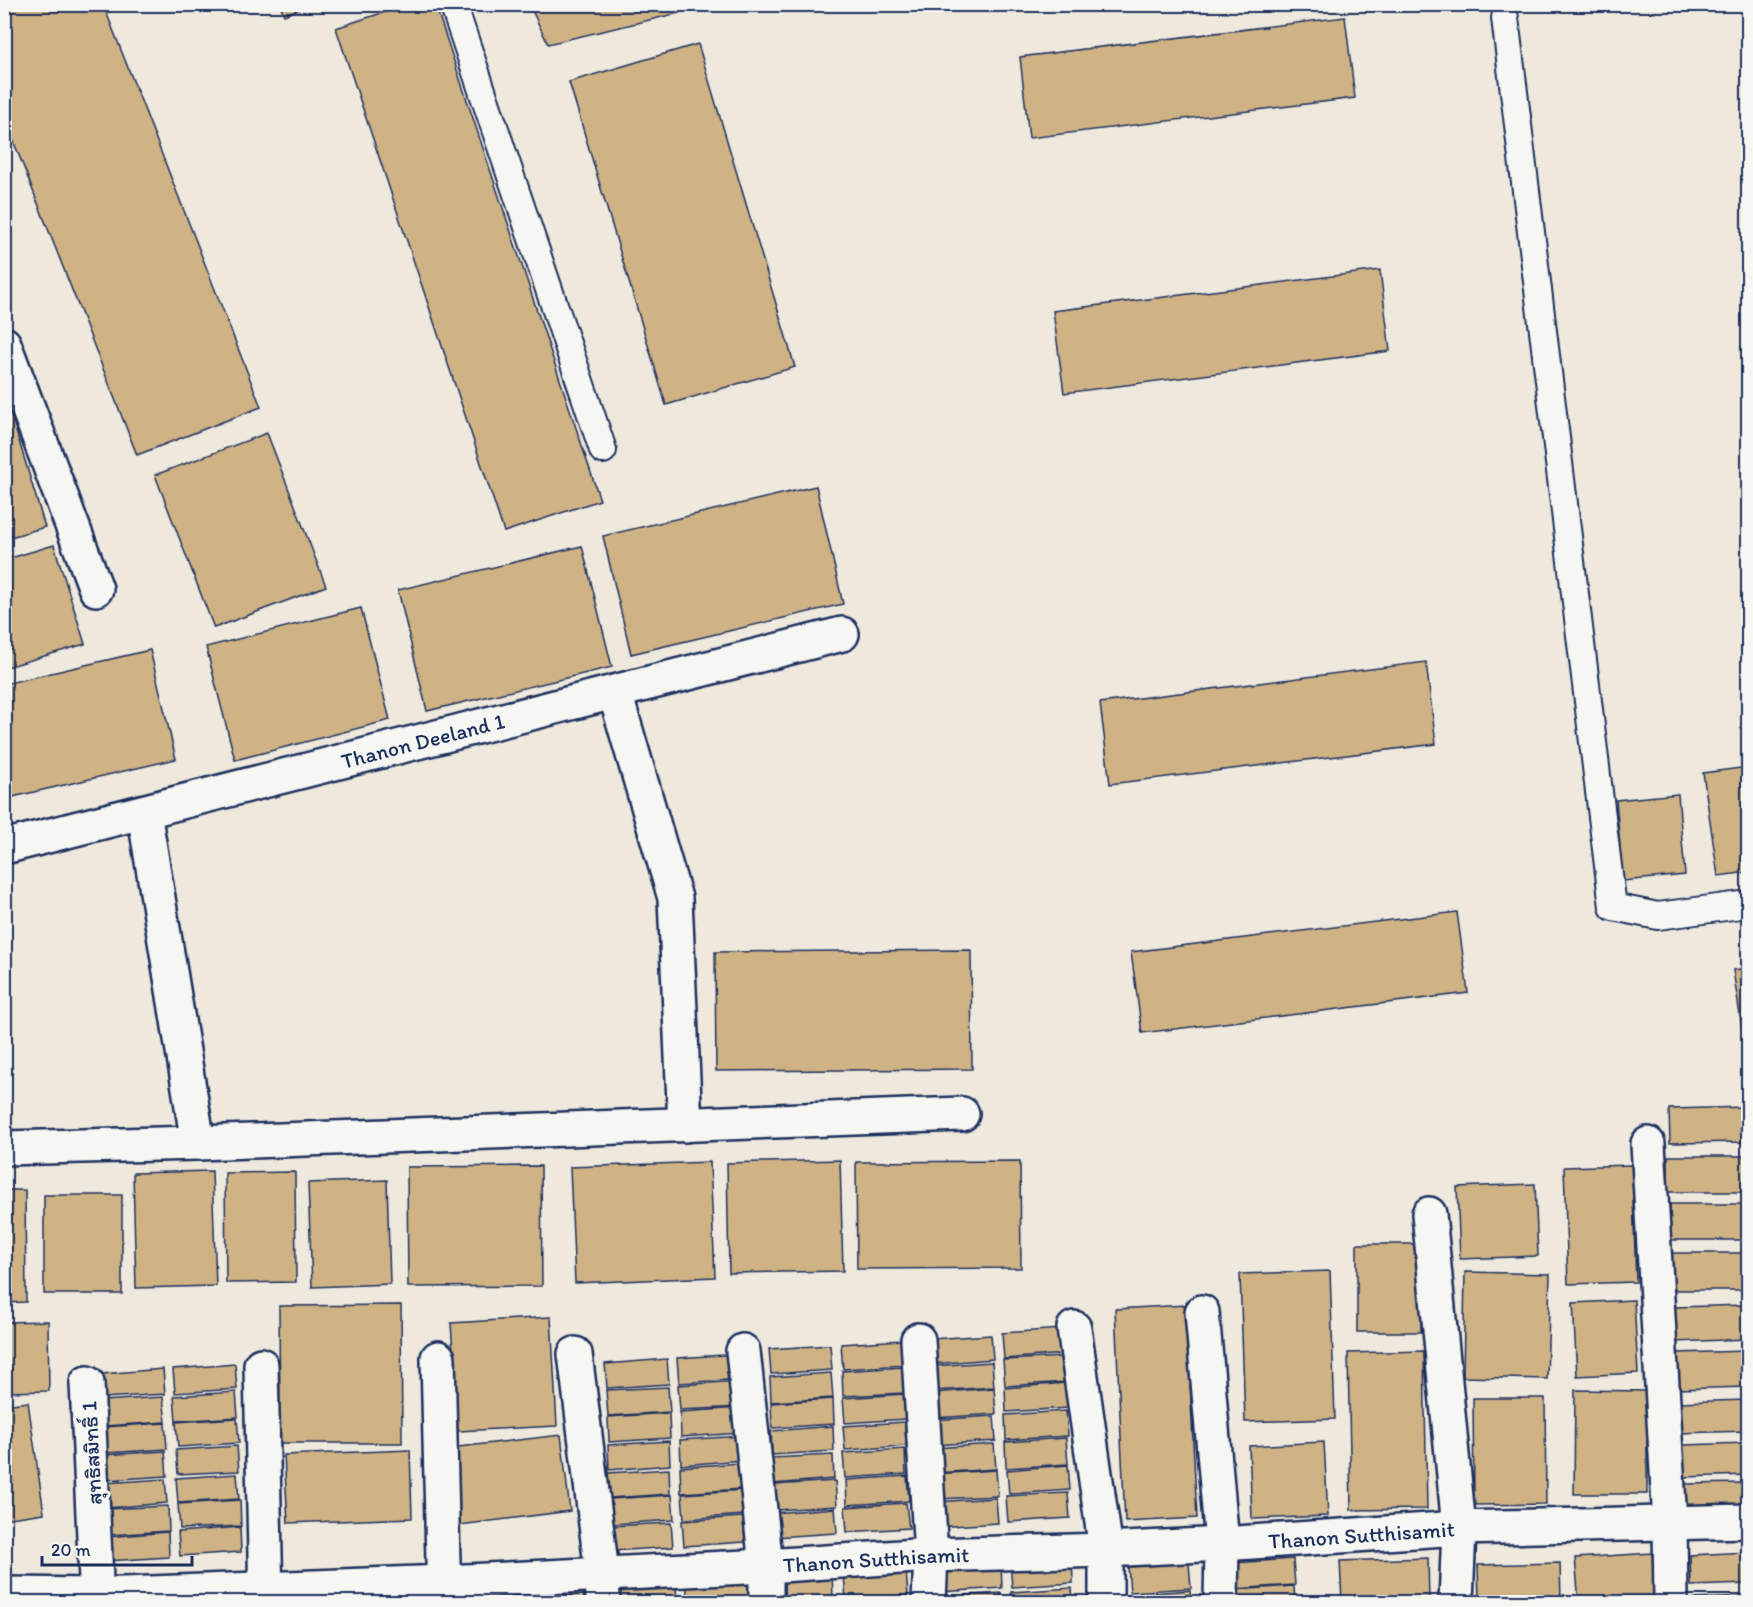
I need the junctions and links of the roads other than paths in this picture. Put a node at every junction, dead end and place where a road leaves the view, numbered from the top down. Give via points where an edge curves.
1 (453, 4) edge
2 (1505, 18) dead end
3 (4, 344) edge
4 (603, 450) dead end
5 (96, 589) dead end
6 (842, 634) dead end
7 (615, 693) junction
8 (144, 812) junction
9 (4, 847) edge
10 (1749, 904) edge
11 (962, 1114) dead end
12 (685, 1125) junction
13 (198, 1143) junction
14 (1648, 1144) dead end
15 (4, 1149) edge
16 (1429, 1214) dead end
17 (1202, 1312) dead end
18 (1074, 1328) dead end
19 (918, 1340) dead end
20 (743, 1351) dead end
21 (575, 1354) dead end
22 (438, 1358) dead end
23 (261, 1365) dead end
24 (87, 1383) dead end
25 (1749, 1521) edge
26 (1671, 1523) junction
27 (1459, 1528) junction
28 (1222, 1544) junction
29 (1106, 1550) junction
30 (931, 1555) junction
31 (766, 1566) junction
32 (602, 1588) edge
33 (445, 1592) edge
34 (4, 1594) edge
35 (266, 1596) edge
36 (97, 1599) edge
37 (766, 1602) edge
38 (929, 1602) edge
39 (1106, 1602) edge
40 (1221, 1602) edge
41 (1456, 1602) edge
42 (1671, 1602) edge

1 - 4 lane
2 - 10 lane via 1613,907 1658,916
3 - 5 street
6 - 7 street, Thanon Deeland 1
7 - 8 street, Thanon Deeland 1
7 - 12 street via 675,898
8 - 9 street, Thanon Deeland 1
8 - 13 street
11 - 12 street
12 - 13 street
13 - 15 street
14 - 26 street
16 - 27 street
17 - 28 street
18 - 29 street
19 - 30 street
20 - 31 street
21 - 32 street
22 - 33 street
23 - 35 street
24 - 36 street, สุทธิสมิทธิ์ 1
25 - 26 street, Thanon Sutthisamit
26 - 27 street, Thanon Sutthisamit
26 - 42 street
27 - 28 street, Thanon Sutthisamit
27 - 41 street
28 - 29 street, Thanon Sutthisamit
28 - 40 street
29 - 30 street, Thanon Sutthisamit
29 - 39 street
30 - 31 street, Thanon Sutthisamit
30 - 38 street
31 - 32 street, Thanon Sutthisamit
31 - 37 street
32 - 33 street, Thanon Sutthisamit
33 - 35 street, Thanon Sutthisamit
34 - 36 street, Thanon Sutthisamit
35 - 36 street, Thanon Sutthisamit

